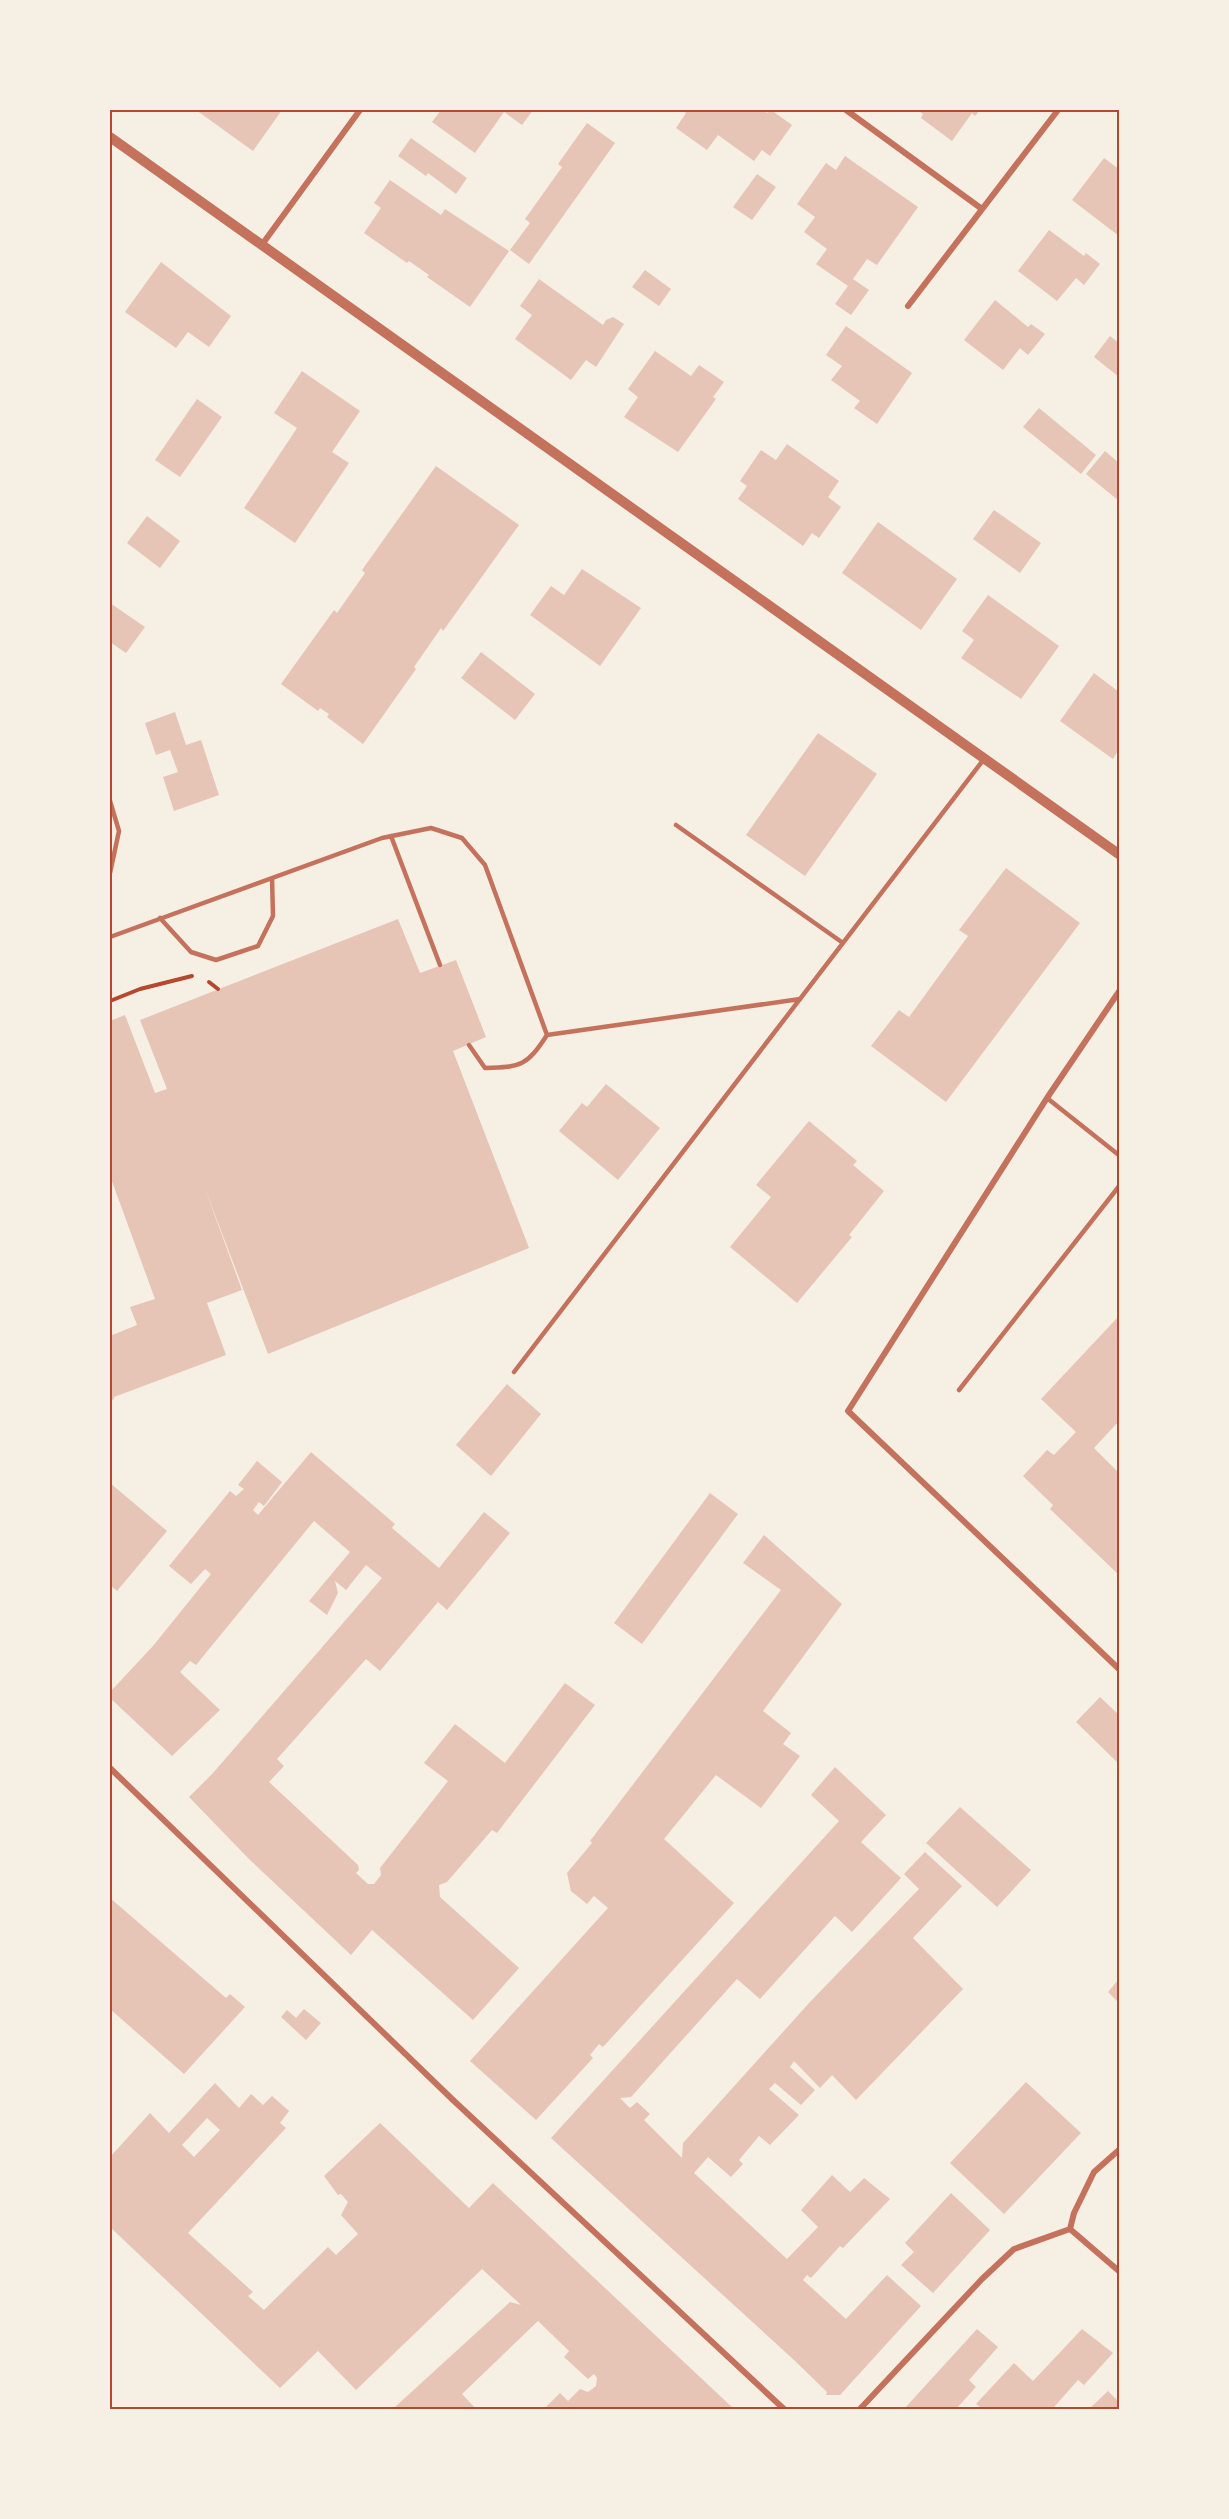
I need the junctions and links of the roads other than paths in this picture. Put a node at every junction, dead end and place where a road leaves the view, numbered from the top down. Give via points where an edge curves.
1 (360, 110) edge
2 (846, 110) edge
3 (1058, 110) edge
4 (110, 137) edge
5 (982, 209) junction
6 (261, 246) junction
7 (908, 306) dead end
8 (984, 759) junction
9 (110, 801) edge
10 (676, 825) dead end
11 (391, 836) junction
12 (1119, 855) edge
13 (110, 873) edge
14 (272, 878) junction
15 (160, 918) junction
16 (110, 937) edge
17 (843, 943) junction
18 (440, 965) dead end
19 (1119, 990) edge
20 (800, 999) junction
21 (548, 1035) junction
22 (468, 1044) dead end
23 (1047, 1098) junction
24 (1119, 1156) edge
25 (1119, 1185) edge
26 (514, 1372) dead end
27 (959, 1390) dead end
28 (1119, 1670) edge
29 (110, 1768) edge
30 (1119, 2149) edge
31 (1070, 2229) junction
32 (1119, 2272) edge
33 (785, 2409) edge
34 (859, 2409) edge

1 - 6 street
2 - 5 street
3 - 5 street
4 - 6 street
5 - 7 street
6 - 8 street
8 - 12 street
8 - 17 lane
9 - 13 lane via 119,831
10 - 17 lane
11 - 14 lane
11 - 18 lane
11 - 21 lane via 431,828 462,838 485,865
14 - 15 lane
14 - 15 lane via 273,916 258,946 216,960 191,952
15 - 16 lane
17 - 20 lane
19 - 23 street
20 - 21 lane
20 - 26 lane
21 - 22 lane via 533,1057 512,1067 484,1068
23 - 24 lane
23 - 28 street via 848,1411
25 - 27 lane
29 - 33 street via 445,2092
30 - 31 street via 1094,2172
31 - 32 street
31 - 34 street via 1014,2249

